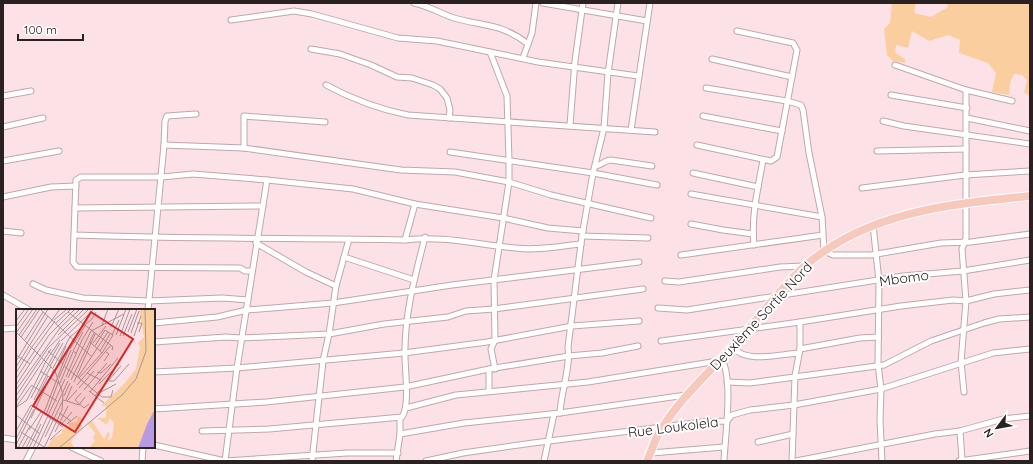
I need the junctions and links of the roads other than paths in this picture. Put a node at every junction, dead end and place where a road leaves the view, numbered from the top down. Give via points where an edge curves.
1 (414, 3) edge
2 (536, 3) edge
3 (543, 3) edge
4 (583, 3) edge
5 (618, 3) edge
6 (650, 3) edge
7 (582, 10) junction
8 (616, 15) junction
9 (231, 20) dead end
10 (647, 21) junction
11 (738, 31) dead end
12 (528, 44) junction
13 (310, 48) dead end
14 (490, 52) junction
15 (523, 58) junction
16 (712, 59) dead end
17 (895, 65) dead end
18 (574, 67) junction
19 (608, 73) junction
20 (638, 76) junction
21 (792, 77) junction
22 (326, 85) dead end
23 (706, 88) dead end
24 (966, 90) junction
25 (31, 91) dead end
26 (892, 95) dead end
27 (3, 96) edge
28 (787, 101) junction
29 (1012, 102) dead end
30 (967, 108) junction
31 (196, 114) dead end
32 (703, 116) dead end
33 (43, 118) dead end
34 (449, 118) junction
35 (967, 118) junction
36 (883, 121) dead end
37 (325, 122) dead end
38 (509, 122) junction
39 (570, 125) junction
40 (3, 127) edge
41 (604, 128) junction
42 (631, 130) junction
43 (782, 130) junction
44 (1030, 131) edge
45 (655, 132) dead end
46 (966, 135) junction
47 (1030, 144) edge
48 (164, 145) junction
49 (697, 145) dead end
50 (244, 148) junction
51 (966, 149) junction
52 (59, 151) dead end
53 (877, 151) dead end
54 (450, 152) dead end
55 (763, 160) junction
56 (3, 161) edge
57 (510, 161) junction
58 (596, 166) junction
59 (652, 166) dead end
60 (1030, 171) edge
61 (593, 173) junction
62 (693, 174) dead end
63 (965, 175) junction
64 (162, 177) junction
65 (267, 180) junction
66 (509, 182) junction
67 (657, 185) dead end
68 (76, 186) junction
69 (758, 187) junction
70 (862, 188) dead end
71 (691, 194) dead end
72 (1030, 196) edge
73 (3, 197) edge
74 (588, 203) junction
75 (415, 204) junction
76 (966, 204) junction
77 (158, 206) junction
78 (263, 206) junction
79 (755, 206) junction
80 (75, 208) junction
81 (822, 217) junction
82 (503, 218) junction
83 (651, 218) dead end
84 (691, 224) dead end
85 (873, 225) junction
86 (3, 231) edge
87 (21, 233) dead end
88 (582, 234) junction
89 (753, 234) junction
90 (1030, 234) edge
91 (822, 235) junction
92 (74, 236) junction
93 (425, 237) junction
94 (154, 238) junction
95 (648, 238) dead end
96 (349, 239) junction
97 (406, 240) junction
98 (257, 241) junction
99 (965, 242) junction
100 (581, 244) junction
101 (498, 245) junction
102 (754, 245) junction
103 (824, 252) junction
104 (877, 254) junction
105 (681, 255) dead end
106 (344, 257) junction
107 (1030, 260) edge
108 (639, 262) dead end
109 (805, 266) junction
110 (152, 268) junction
111 (577, 269) junction
112 (252, 271) junction
113 (964, 271) junction
114 (414, 280) junction
115 (494, 280) junction
116 (665, 281) dead end
117 (879, 281) junction
118 (34, 284) dead end
119 (336, 286) junction
120 (643, 289) dead end
121 (1030, 290) edge
122 (412, 292) junction
123 (778, 294) junction
124 (3, 295) edge
125 (575, 298) junction
126 (248, 300) junction
127 (966, 300) junction
128 (148, 301) junction
129 (333, 303) junction
130 (658, 308) dead end
131 (27, 309) edge
132 (148, 309) edge
133 (494, 309) junction
134 (879, 309) junction
135 (247, 310) junction
136 (1030, 316) edge
137 (639, 321) dead end
138 (800, 322) junction
139 (155, 323) edge
140 (407, 323) junction
141 (572, 326) junction
142 (16, 328) edge
143 (3, 329) edge
144 (748, 329) junction
145 (962, 331) junction
146 (329, 334) junction
147 (878, 337) junction
148 (242, 338) junction
149 (495, 340) junction
150 (661, 341) dead end
151 (155, 342) edge
152 (638, 346) dead end
153 (733, 347) junction
154 (1030, 350) edge
155 (800, 351) junction
156 (404, 353) junction
157 (570, 356) junction
158 (719, 360) junction
159 (323, 361) junction
160 (961, 362) junction
161 (878, 364) junction
162 (237, 368) junction
163 (495, 369) junction
164 (489, 370) junction
165 (155, 372) edge
166 (795, 376) junction
167 (727, 382) junction
168 (563, 384) junction
169 (405, 387) junction
170 (881, 389) junction
171 (489, 391) junction
172 (964, 392) dead end
173 (687, 395) junction
174 (320, 397) junction
175 (232, 403) junction
176 (794, 405) junction
177 (406, 408) junction
178 (155, 409) edge
179 (560, 413) junction
180 (554, 414) junction
181 (1030, 416) edge
182 (400, 418) junction
183 (727, 421) junction
184 (316, 425) junction
185 (661, 428) junction
186 (202, 431) dead end
187 (229, 431) junction
188 (960, 431) junction
189 (400, 434) junction
190 (793, 434) junction
191 (3, 438) edge
192 (16, 440) edge
193 (547, 441) junction
194 (758, 442) dead end
195 (155, 445) edge
196 (881, 446) junction
197 (724, 447) junction
198 (32, 448) edge
199 (73, 448) edge
200 (143, 448) edge
201 (1030, 451) edge
202 (398, 453) junction
203 (649, 457) edge
204 (312, 458) edge
205 (26, 461) edge
206 (101, 461) edge
207 (142, 461) edge
208 (225, 461) edge
209 (396, 461) edge
210 (426, 461) edge
211 (544, 461) edge
212 (724, 461) edge
213 (792, 461) edge
214 (796, 461) edge
215 (882, 461) edge
216 (960, 461) edge

1 - 12 street via 432,7 457,18 504,29
2 - 12 street
3 - 7 street
4 - 7 street
5 - 8 street
6 - 10 street
7 - 8 street
7 - 18 street
8 - 10 street
8 - 19 street
9 - 14 street via 294,11 398,38 437,41
10 - 20 street
11 - 21 street via 793,43 797,50
12 - 15 street
13 - 34 street via 340,54 397,77 412,78 434,85 447,98
14 - 15 street
14 - 38 street via 492,62 505,87
15 - 18 street
16 - 21 street
17 - 24 street
18 - 19 street
18 - 39 street
19 - 20 street
19 - 41 street
20 - 42 street
21 - 28 street
22 - 34 street via 355,100 391,112
23 - 28 street
24 - 29 street
24 - 30 street
25 - 27 street
26 - 30 street
28 - 43 street
28 - 81 street via 801,105 803,110 808,153
30 - 35 street
31 - 48 street via 167,116
32 - 43 street
33 - 40 street
34 - 38 street
35 - 44 street
35 - 46 street
36 - 46 street
37 - 50 street via 244,116
38 - 39 street
38 - 57 street
39 - 41 street
41 - 42 street
41 - 58 street
42 - 45 street
43 - 55 street via 777,157 771,161
46 - 47 street
46 - 51 street
48 - 50 street
48 - 64 street
49 - 55 street
50 - 66 street via 401,170 454,172
51 - 53 street
51 - 63 street
52 - 56 street
54 - 57 street
55 - 69 street
57 - 61 street
57 - 66 street
58 - 59 street via 611,160
58 - 61 street
60 - 63 street
61 - 67 street
61 - 74 street
62 - 69 street
63 - 70 street
63 - 76 street
64 - 65 street via 193,174
64 - 68 street via 79,178
64 - 77 street
65 - 75 street via 353,189
65 - 78 street
66 - 74 street via 550,195
66 - 82 street
68 - 73 street via 51,187
68 - 80 street
69 - 79 street
71 - 79 street
72 - 76 main road, Deuxième Sortie Nord
74 - 83 street
74 - 88 street
75 - 82 street
75 - 97 street
76 - 85 main road, Deuxième Sortie Nord via 919,210
76 - 99 street
77 - 78 street
77 - 80 street
77 - 94 street
78 - 98 street
79 - 81 street
79 - 89 street
80 - 92 street
81 - 91 street
82 - 88 street
82 - 101 street
84 - 89 street
85 - 103 main road, Deuxième Sortie Nord
85 - 104 street
86 - 87 street
88 - 95 street
88 - 100 street
89 - 102 street
90 - 99 street
91 - 102 street
91 - 103 street
92 - 94 street
92 - 110 street via 73,262 76,267
93 - 97 street
93 - 101 street
93 - 114 street
94 - 98 street via 226,237
94 - 110 street
96 - 97 street
96 - 98 street
96 - 106 street
98 - 112 street
98 - 119 street via 306,272
99 - 104 street via 942,243
99 - 113 street via 962,249
100 - 101 street via 539,248
100 - 111 street
101 - 115 street
102 - 105 street
103 - 104 street via 833,255
103 - 109 main road, Deuxième Sortie Nord
104 - 117 street
106 - 114 street
106 - 119 street
107 - 113 street, Mbomo
108 - 111 street
109 - 116 street via 780,267 679,282
109 - 123 main road, Deuxième Sortie Nord
110 - 112 street via 240,268
110 - 128 street
111 - 115 street
111 - 125 street
112 - 126 street
113 - 117 street, Mbomo via 903,276
113 - 127 street
114 - 122 street
115 - 122 street
115 - 133 street
117 - 123 street, Mbomo
117 - 134 street
118 - 128 street via 46,290 79,297
119 - 129 street
120 - 125 street
121 - 127 street
122 - 129 street
122 - 140 street
123 - 130 street, Mbomo via 687,310
123 - 144 main road, Deuxième Sortie Nord
124 - 131 street
125 - 133 street
125 - 141 street
126 - 128 street via 222,298
126 - 135 street
127 - 134 street
127 - 145 street
128 - 132 street
129 - 135 street
129 - 146 street
133 - 140 street via 466,311 452,316
133 - 149 street
134 - 138 street
134 - 147 street
135 - 139 street via 217,317
135 - 148 street
136 - 145 street via 999,319
137 - 141 street
138 - 144 street
138 - 155 street
140 - 146 street via 384,324
140 - 156 street
141 - 149 street
141 - 157 street via 568,347
142 - 143 street
144 - 150 street
144 - 153 main road, Deuxième Sortie Nord
145 - 160 street
145 - 161 street via 931,341 884,365
146 - 148 street
146 - 159 street
147 - 155 street
147 - 161 street
148 - 151 street
148 - 162 street
149 - 156 street
149 - 163 street via 491,348
152 - 157 street
153 - 155 street via 743,356 749,357
153 - 158 main road, Deuxième Sortie Nord
154 - 160 street, Rue Loukolela via 993,352
155 - 166 street
156 - 159 street
156 - 169 street
157 - 163 street
157 - 168 street
158 - 167 street via 725,366
158 - 168 street
158 - 173 main road, Deuxième Sortie Nord
159 - 162 street
159 - 174 street
160 - 170 street, Rue Loukolela via 920,378
160 - 172 street
161 - 166 street
161 - 170 street
162 - 165 street
162 - 175 street
163 - 164 street
164 - 169 street
164 - 171 street
166 - 167 street via 750,383
166 - 176 street
167 - 183 street
168 - 171 street
168 - 179 street
169 - 174 street
169 - 177 street
170 - 176 street, Rue Loukolela
170 - 196 street
171 - 177 street via 456,395
173 - 179 street
173 - 185 main road, Deuxième Sortie Nord
174 - 175 street
174 - 184 street
175 - 178 street
175 - 187 street
176 - 183 street, Rue Loukolela via 750,410 732,415
176 - 190 street
177 - 182 street
179 - 180 street
180 - 189 street via 464,423
180 - 193 street
181 - 188 street via 1003,419
182 - 184 street
182 - 189 street
183 - 185 street, Rue Loukolela
183 - 197 street
184 - 187 street
184 - 204 street
185 - 193 street, Rue Loukolela
185 - 203 main road, Deuxième Sortie Nord
186 - 187 street
187 - 208 street
188 - 196 street
188 - 216 street
189 - 202 street
190 - 194 street
190 - 213 street
191 - 192 street
193 - 210 street, Rue Loukolela
193 - 211 street
195 - 208 street
196 - 214 street
196 - 215 street
197 - 203 street
197 - 212 street
198 - 205 street
199 - 206 street
200 - 207 street
201 - 216 street
202 - 204 street
202 - 209 street
204 - 208 street

